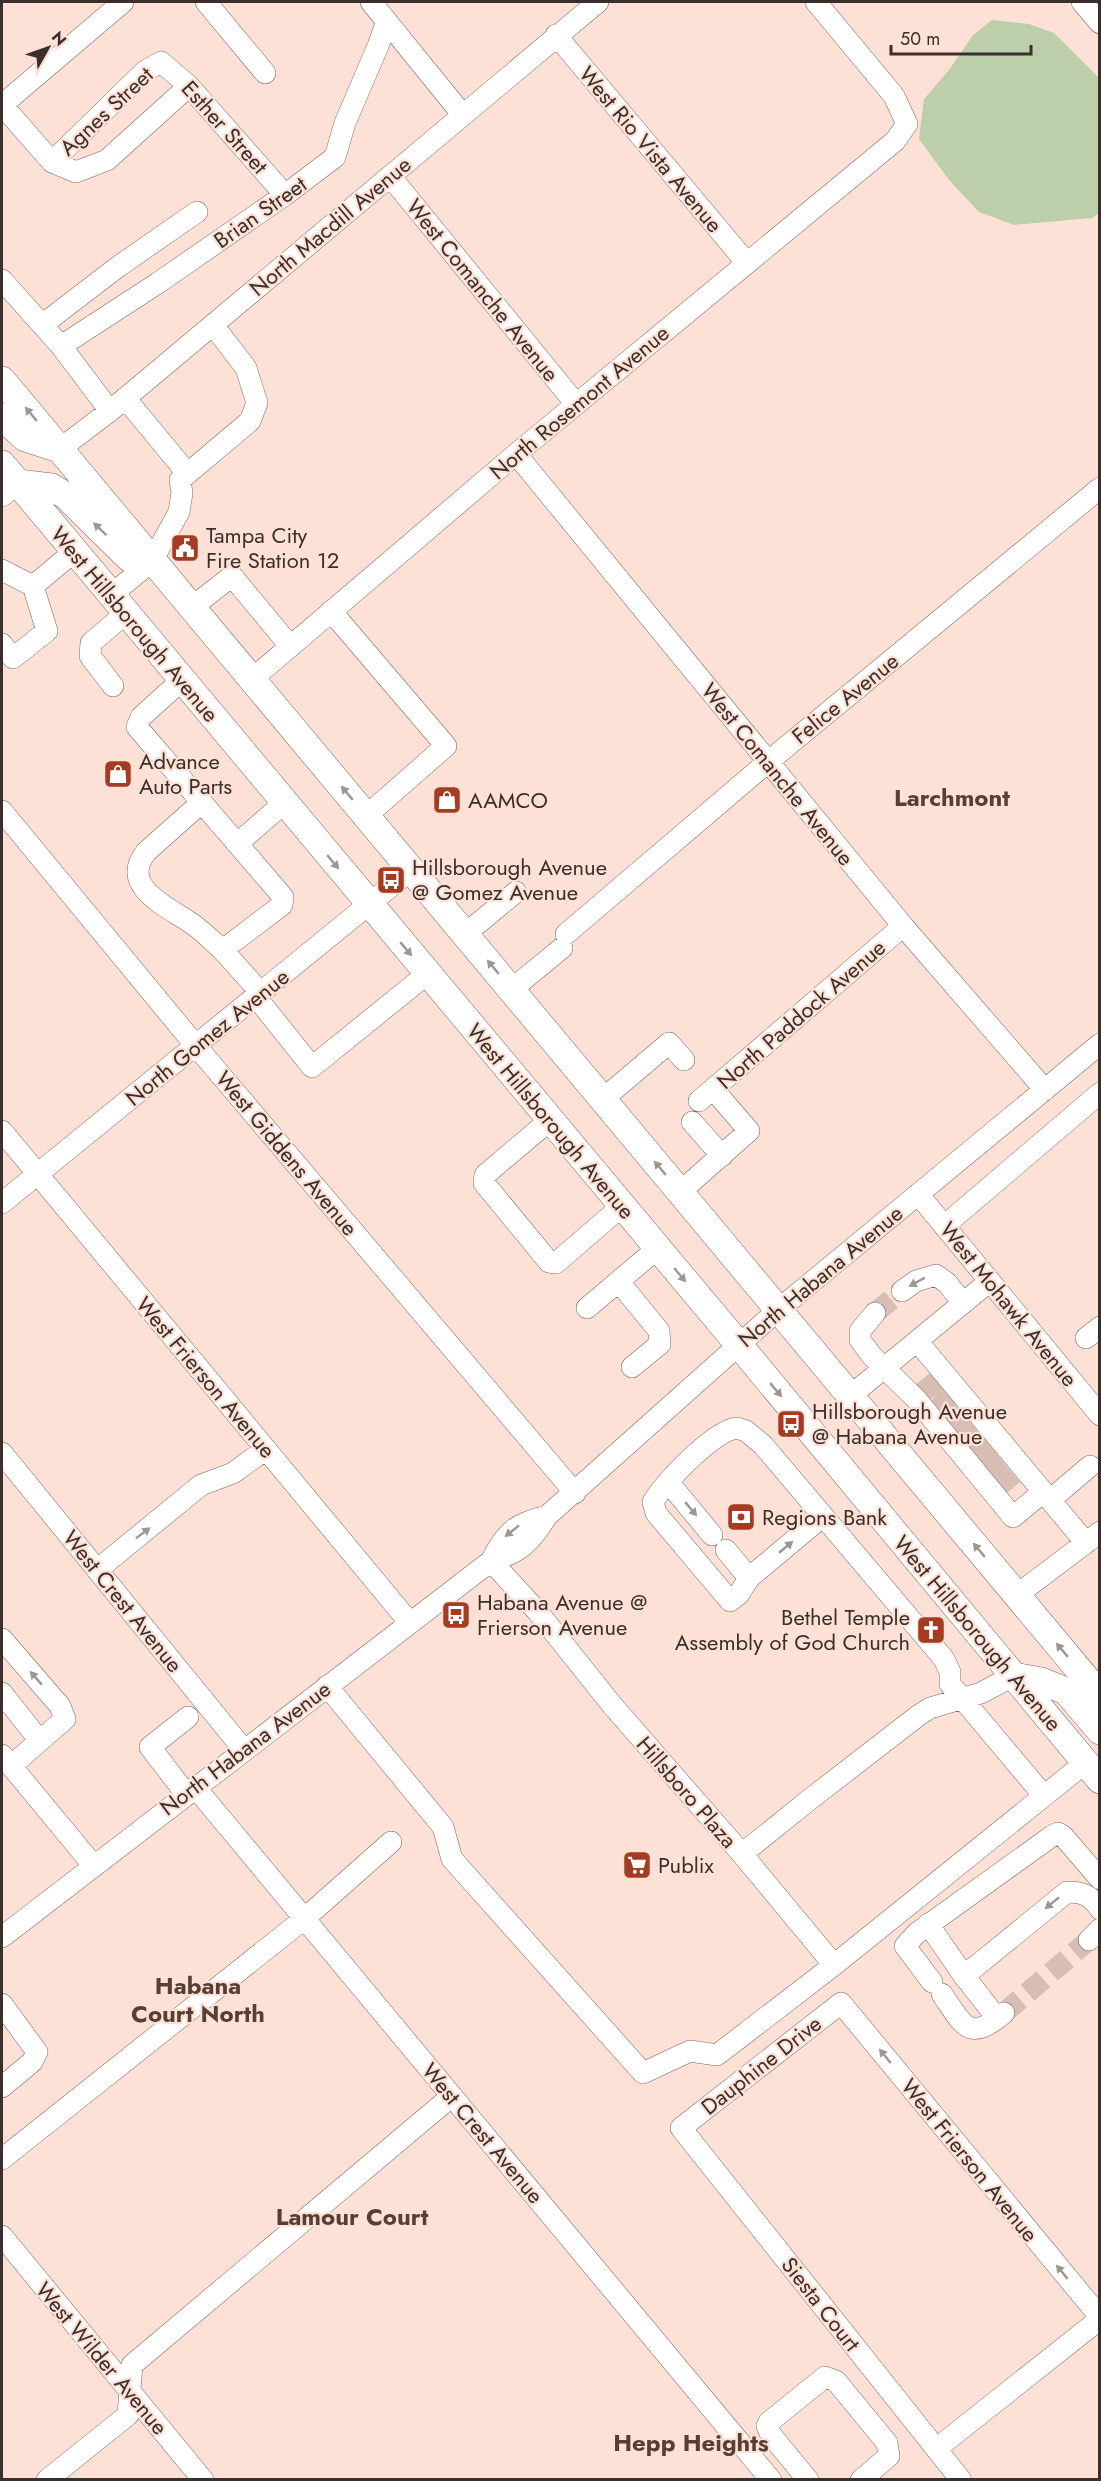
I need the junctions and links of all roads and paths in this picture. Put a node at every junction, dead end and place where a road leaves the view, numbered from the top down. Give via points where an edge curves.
1 (123, 2) edge
2 (206, 2) edge
3 (371, 2) edge
4 (598, 2) edge
5 (816, 2) edge
6 (1082, 2) edge
7 (387, 21) junction
8 (1100, 23) edge
9 (556, 35) junction
10 (161, 62) joint
11 (266, 73) dead end
12 (189, 86) junction
13 (4, 98) edge
14 (462, 114) junction
15 (52, 162) junction
16 (390, 176) junction
17 (285, 195) junction
18 (197, 212) dead end
19 (746, 262) junction
20 (2, 280) edge
21 (42, 325) junction
22 (213, 325) junction
23 (63, 349) junction
24 (2, 380) edge
25 (576, 404) junction
26 (118, 405) junction
27 (2, 417) edge
28 (60, 449) junction
29 (516, 454) junction
30 (187, 473) junction
31 (7, 481) edge
32 (1100, 488) edge
33 (75, 551) junction
34 (146, 566) junction
35 (2, 570) edge
36 (33, 586) junction
37 (119, 604) junction
38 (191, 608) junction
39 (331, 611) junction
40 (2, 644) edge
41 (290, 646) junction
42 (182, 680) junction
43 (251, 680) junction
44 (113, 686) dead end
45 (768, 761) junction
46 (202, 802) junction
47 (284, 803) junction
48 (2, 812) edge
49 (366, 816) junction
50 (237, 843) junction
51 (411, 870) junction
52 (516, 892) dead end
53 (368, 904) junction
54 (903, 926) junction
55 (465, 934) junction
56 (226, 954) junction
57 (427, 975) junction
58 (512, 990) junction
59 (259, 995) junction
60 (196, 1046) junction
61 (1098, 1047) edge
62 (684, 1059) dead end
63 (1045, 1090) junction
64 (1100, 1093) edge
65 (603, 1099) junction
66 (550, 1120) junction
67 (692, 1122) dead end
68 (2, 1131) edge
69 (722, 1156) junction
70 (38, 1174) junction
71 (680, 1192) junction
72 (918, 1194) junction
73 (2, 1203) edge
74 (622, 1206) junction
75 (944, 1226) junction
76 (658, 1248) junction
77 (990, 1281) junction
78 (619, 1282) junction
79 (903, 1291) tunnel mouth
80 (963, 1303) junction
81 (587, 1308) dead end
82 (778, 1310) junction
83 (875, 1313) tunnel mouth
84 (916, 1341) junction
85 (739, 1345) junction
86 (632, 1367) dead end
87 (884, 1367) junction
88 (937, 1394) junction
89 (850, 1396) junction
90 (1100, 1415) edge
91 (266, 1449) junction
92 (981, 1449) junction
93 (2, 1453) edge
94 (1090, 1466) dead end
95 (669, 1483) junction
96 (575, 1493) junction
97 (1047, 1496) junction
98 (823, 1516) junction
99 (1093, 1538) edge
100 (491, 1561) junction
101 (97, 1570) junction
102 (749, 1578) junction
103 (1017, 1595) junction
104 (410, 1623) junction
105 (2, 1639) edge
106 (1013, 1676) junction
107 (327, 1686) junction
108 (1098, 1691) edge
109 (2, 1693) edge
110 (961, 1699) junction
111 (188, 1717) dead end
112 (1100, 1731) edge
113 (40, 1741) junction
114 (244, 1750) junction
115 (6, 1760) edge
116 (1092, 1772) edge
117 (191, 1790) junction
118 (1044, 1796) junction
119 (391, 1842) dead end
120 (742, 1854) junction
121 (93, 1865) junction
122 (1100, 1879) edge
123 (1100, 1909) edge
124 (304, 1918) junction
125 (928, 1924) junction
126 (2, 1937) edge
127 (834, 1965) junction
128 (964, 1976) junction
129 (841, 2003) joint
130 (2, 2004) edge
131 (2, 2087) edge
132 (452, 2096) junction
133 (681, 2127) joint
134 (2, 2159) edge
135 (2, 2237) edge
136 (1100, 2318) edge
137 (130, 2391) junction
138 (936, 2449) junction
139 (47, 2480) edge
140 (203, 2480) edge
141 (771, 2480) edge
142 (808, 2480) edge
143 (861, 2480) edge
144 (961, 2480) edge

1 - 13 street
2 - 11 street
3 - 7 street
4 - 9 street, North Macdill Avenue
5 - 19 street, North Rosemont Avenue via 894,96 907,124 896,141
6 - 8 street
7 - 14 street
7 - 17 street, Brian Street via 335,157
9 - 14 street, North Macdill Avenue
9 - 19 street, West Rio Vista Avenue
10 - 12 street, Esther Street
10 - 15 street, Agnes Street via 146,71
12 - 15 street via 107,160 76,172
12 - 17 street, Esther Street
13 - 15 street
14 - 16 street, North Macdill Avenue
16 - 22 street, North Macdill Avenue
16 - 25 street, West Comanche Avenue
17 - 23 street, Brian Street
18 - 21 street
19 - 25 street, North Rosemont Avenue
20 - 21 street
21 - 23 street
22 - 26 street, North Macdill Avenue
22 - 30 street via 246,368 256,403 250,421
23 - 26 street via 94,389
28 -> 24 main road
25 - 29 street, North Rosemont Avenue
26 - 28 street, North Macdill Avenue
26 - 30 street
27 - 28 main road via 25,438
28 - 34 main road
29 - 39 street, North Rosemont Avenue
29 - 45 street, West Comanche Avenue
30 - 34 street via 180,480 179,512
31 - 33 main road, West Hillsborough Avenue
34 -> 31 main road via 125,553 65,495 51,488
32 - 45 street, Felice Avenue
33 - 36 street
33 - 37 main road, West Hillsborough Avenue
34 - 37 street
34 - 38 main road
34 - 43 main road via 228,676
35 - 36 street
36 - 40 street via 47,631 14,658
37 - 42 main road, West Hillsborough Avenue
37 - 44 street via 91,643 90,656
38 - 41 street via 232,576
38 - 43 main road
39 - 41 street, North Rosemont Avenue
39 - 49 street via 446,746
41 - 43 street, North Rosemont Avenue
42 - 46 street via 141,717 137,727
42 - 47 main road, West Hillsborough Avenue
49 -> 43 main road
45 - 54 street, West Comanche Avenue
45 - 58 street, Felice Avenue
46 - 50 street
46 - 56 street via 146,852 139,861 138,873 153,898 194,924
47 - 50 street
47 -> 53 main road, West Hillsborough Avenue
48 - 60 street, West Giddens Avenue
49 - 51 main road
50 - 56 street via 283,897 282,905 228,946
51 - 53 street, North Gomez Avenue
51 - 55 main road
52 - 55 street
53 -> 57 main road, West Hillsborough Avenue
53 - 59 street, North Gomez Avenue
54 - 63 street, West Comanche Avenue
54 - 69 street, North Paddock Avenue via 709,1099 750,1131
58 -> 55 main road
56 - 59 street
57 - 59 street via 312,1067
57 - 66 main road, West Hillsborough Avenue
58 - 65 main road
59 - 60 street, North Gomez Avenue
60 - 70 street, North Gomez Avenue
60 - 96 street, West Giddens Avenue
61 - 63 street, North Habana Avenue
62 - 65 street via 669,1042
63 - 72 street, North Habana Avenue
64 - 75 street
71 -> 65 main road
66 - 74 main road, West Hillsborough Avenue
66 - 74 street via 484,1175 484,1183 549,1262 556,1263
67 - 69 street
68 - 70 street, West Frierson Avenue
69 - 71 street
70 - 73 street, North Gomez Avenue
70 - 91 street, West Frierson Avenue
71 - 82 main road
72 - 75 street, West Mohawk Avenue
72 - 82 street, North Habana Avenue
74 - 76 main road, West Hillsborough Avenue
75 - 77 street, West Mohawk Avenue
76 - 78 street
76 -> 85 main road, West Hillsborough Avenue
77 - 80 street
77 - 90 street, West Mohawk Avenue
78 - 81 street
78 - 86 street via 659,1331 660,1344
80 -> 79 street via 947,1282 936,1275 916,1281
80 - 84 street
82 - 85 street, North Habana Avenue
82 - 89 main road
83 - 87 street via 860,1331 860,1340
84 - 87 street
84 - 88 street
85 - 96 street, North Habana Avenue
85 -> 106 main road, West Hillsborough Avenue
87 - 88 street
87 - 89 street
88 - 92 street
88 - 92 street
103 -> 89 main road
101 -> 91 street via 201,1485 233,1473
91 - 104 street, West Frierson Avenue
92 - 97 street
92 - 97 street via 1013,1517
93 - 101 street, West Crest Avenue
94 - 97 street
95 - 98 street via 717,1437 737,1428 763,1445
95 -> 102 street
95 - 102 street via 653,1502 656,1514 730,1601
96 - 100 street, North Habana Avenue via 547,1516 523,1522 502,1539
97 - 99 street
102 -> 98 street
98 - 110 street via 944,1659 950,1671 950,1684
99 - 103 street
100 - 104 street, North Habana Avenue
100 - 120 street, Hillsboro Plaza
101 - 114 street, West Crest Avenue
108 -> 103 main road
104 - 107 street, North Habana Avenue
113 -> 105 street via 65,1719 60,1706
106 - 110 street, Hillsboro Plaza
106 - 112 main road via 1066,1691
106 - 116 main road, West Hillsborough Avenue
107 - 114 street, North Habana Avenue
107 - 127 street via 443,1827 452,1859 643,2073 690,2051 717,2055
109 - 113 street
110 - 118 street
110 - 120 street, Hillsboro Plaza via 930,1708 907,1723
111 - 117 street, West Crest Avenue via 150,1747
113 - 115 street
114 - 117 street, North Habana Avenue
115 - 121 street
116 - 118 street
117 - 121 street, North Habana Avenue
117 - 124 street, West Crest Avenue
118 - 127 street
119 - 124 street
120 - 127 street
121 - 126 street, North Habana Avenue
122 - 125 street via 1058,1833
123 -> 128 street via 1081,1892 1067,1892
124 - 132 street, West Crest Avenue
124 - 134 street
125 - 128 street
125 - 128 street via 905,1946 963,2025 975,2030 988,2026 1001,2016
129 - 133 street, Dauphine Drive
136 -> 129 street, West Frierson Avenue
130 - 131 street via 37,2052 32,2062
132 - 137 street via 132,2365
132 - 141 street, West Crest Avenue
133 - 138 street, Siesta Court
135 - 137 street, West Wilder Avenue
136 - 138 street
137 - 139 street via 128,2415
137 - 140 street, West Wilder Avenue
138 - 144 street, Siesta Court
142 - 143 street via 767,2426 825,2378 836,2381 887,2443 889,2456

